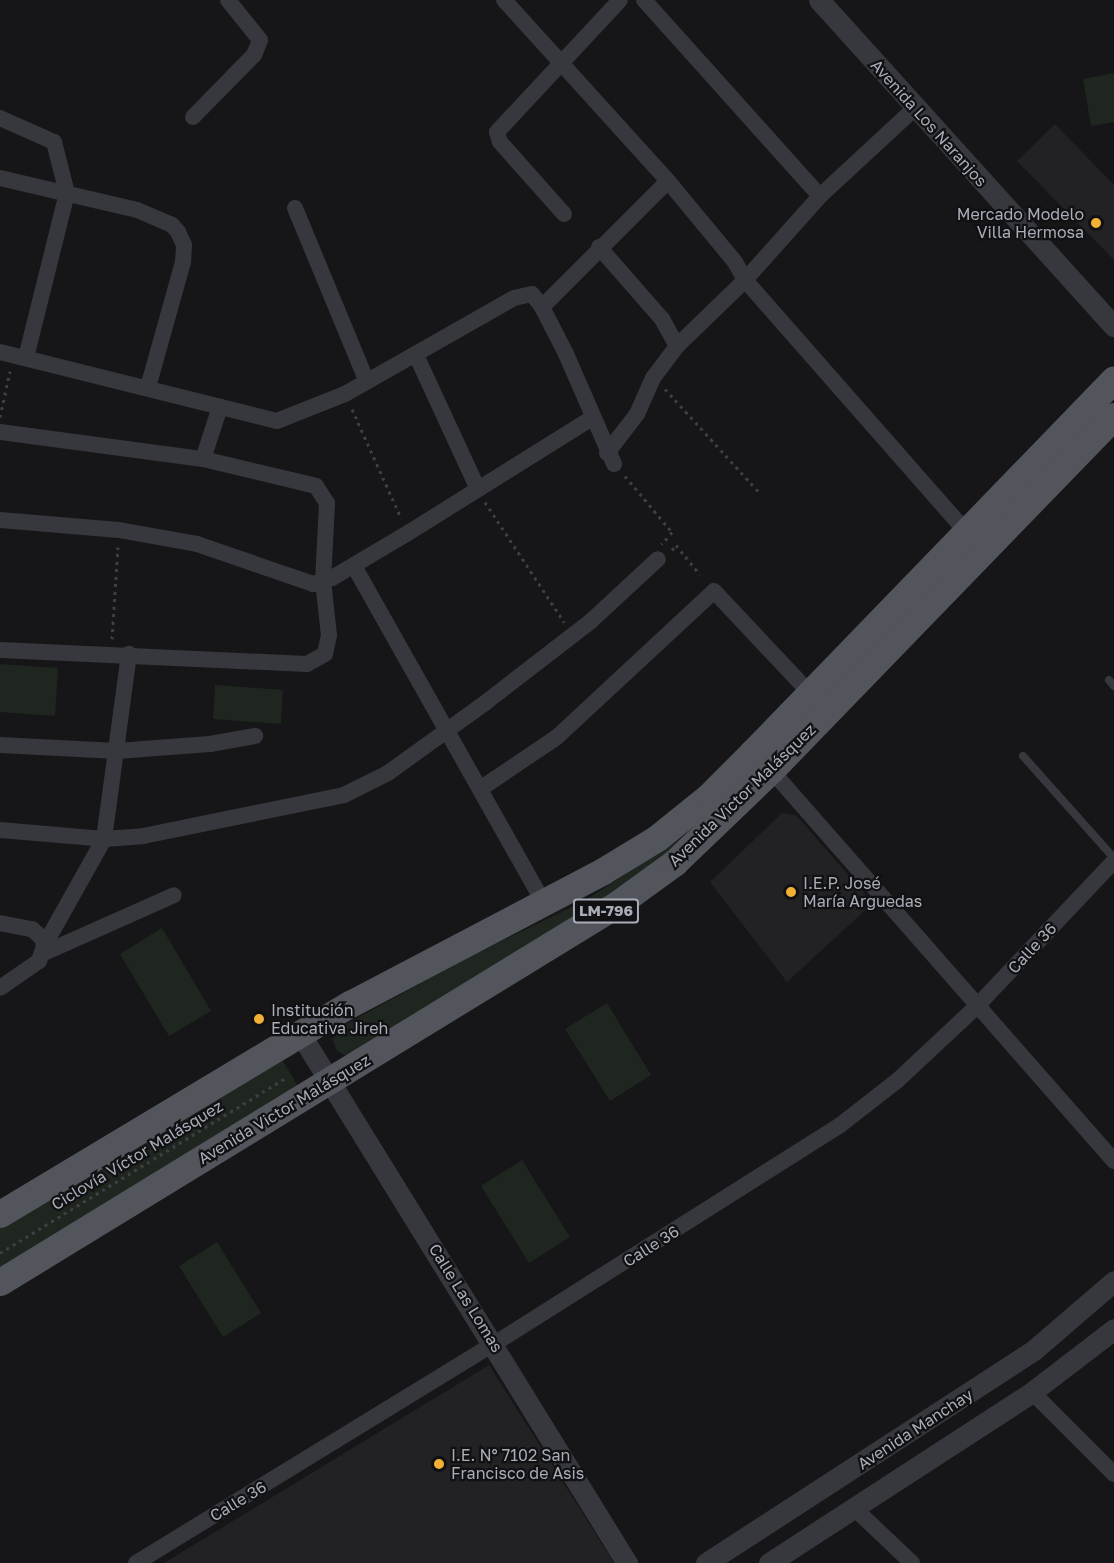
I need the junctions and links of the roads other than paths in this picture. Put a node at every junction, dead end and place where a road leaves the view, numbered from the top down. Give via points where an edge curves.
1 (228, 0) edge
2 (504, 0) edge
3 (620, 0) edge
4 (644, 0) edge
5 (819, 0) edge
6 (558, 63) junction
7 (915, 108) junction
8 (194, 117) dead end
9 (0, 118) edge
10 (0, 178) edge
11 (668, 181) junction
12 (67, 193) junction
13 (820, 196) junction
14 (295, 208) dead end
15 (564, 214) dead end
16 (599, 247) junction
17 (745, 280) junction
18 (543, 307) junction
19 (1114, 326) edge
20 (677, 346) junction
21 (416, 355) junction
22 (12, 358) edge
23 (1114, 379) edge
24 (367, 382) junction
25 (148, 387) junction
26 (220, 407) junction
27 (1114, 416) edge
28 (592, 418) junction
29 (0, 432) edge
30 (203, 459) junction
31 (482, 496) junction
32 (0, 520) edge
33 (965, 530) junction
34 (658, 559) dead end
35 (354, 566) junction
36 (323, 581) junction
37 (0, 650) edge
38 (129, 654) junction
39 (809, 692) junction
40 (446, 732) junction
41 (255, 736) dead end
42 (0, 745) edge
43 (117, 751) junction
44 (1023, 756) dead end
45 (771, 770) junction
46 (480, 789) junction
47 (0, 830) edge
48 (104, 839) junction
49 (1114, 860) edge
50 (174, 895) dead end
51 (544, 903) junction
52 (0, 923) edge
53 (44, 949) junction
54 (0, 988) edge
55 (977, 1006) junction
56 (301, 1035) junction
57 (331, 1081) junction
58 (1114, 1161) edge
59 (0, 1214) edge
60 (1114, 1281) edge
61 (0, 1282) edge
62 (1114, 1329) edge
63 (494, 1344) junction
64 (1032, 1392) junction
65 (1114, 1474) edge
66 (854, 1508) junction
67 (136, 1563) edge
68 (627, 1563) edge
69 (706, 1563) edge
70 (769, 1563) edge
71 (912, 1563) edge

1 - 8 street via 260,40 254,55
2 - 6 street
3 - 6 street
4 - 13 street
5 - 7 street, Avenida Los Naranjos
6 - 11 street
6 - 15 street via 497,132 500,142
7 - 13 street
7 - 19 street, Avenida Los Naranjos
9 - 12 street via 54,142
10 - 12 street
11 - 16 street
11 - 17 street via 735,262
12 - 22 street
12 - 25 street via 137,210 172,225 181,238 183,262
13 - 17 street
14 - 24 street
16 - 18 street
16 - 20 street via 662,319
17 - 20 street
17 - 33 street
18 - 21 street via 536,297 524,294
18 - 28 street
20 - 28 street via 653,378 610,458
21 - 24 street
21 - 31 street
22 - 25 street
23 - 33 main road, Avenida Victor Malásquez / LM-796
24 - 26 street via 277,422
25 - 26 street
26 - 30 street
27 - 45 main road, Avenida Victor Malásquez / LM-796
28 - 31 street
29 - 30 street
30 - 36 street via 305,483 322,491 327,503
31 - 35 street
32 - 36 street via 119,530 197,544 302,582
33 - 39 main road, Avenida Victor Malásquez / LM-796
34 - 40 street via 591,621
35 - 36 street
35 - 40 street
36 - 38 street via 329,635 327,650 318,661 299,664
37 - 38 street
38 - 43 street
39 - 46 street via 714,591 556,737
39 - 51 main road, Avenida Victor Malásquez / LM-796 via 684,818 631,855
40 - 46 street
40 - 48 street via 388,772 344,795 183,830
41 - 43 street via 210,744
42 - 43 street
43 - 48 street
44 - 49 lane
45 - 55 street
45 - 57 main road, Avenida Victor Malásquez / LM-796 via 695,845 642,887
46 - 51 street
47 - 48 street
48 - 53 street
49 - 55 street, Calle 36
50 - 53 street
51 - 56 main road, Avenida Victor Malásquez / LM-796 via 350,1004
52 - 53 street via 32,929 42,938
53 - 54 street via 39,961
55 - 58 street
55 - 63 street, Calle 36 via 898,1080 807,1148
56 - 57 street, Calle Las Lomas
56 - 59 main road, Avenida Victor Malásquez / LM-796
57 - 61 main road, Avenida Victor Malásquez / LM-796
57 - 63 street, Calle Las Lomas
60 - 69 street, Avenida Manchay via 1035,1349
62 - 64 street, Avenida Manchay
63 - 67 street, Calle 36
63 - 68 street, Calle Las Lomas
64 - 65 street
64 - 66 street, Avenida Manchay
66 - 70 street, Avenida Manchay
66 - 71 street

